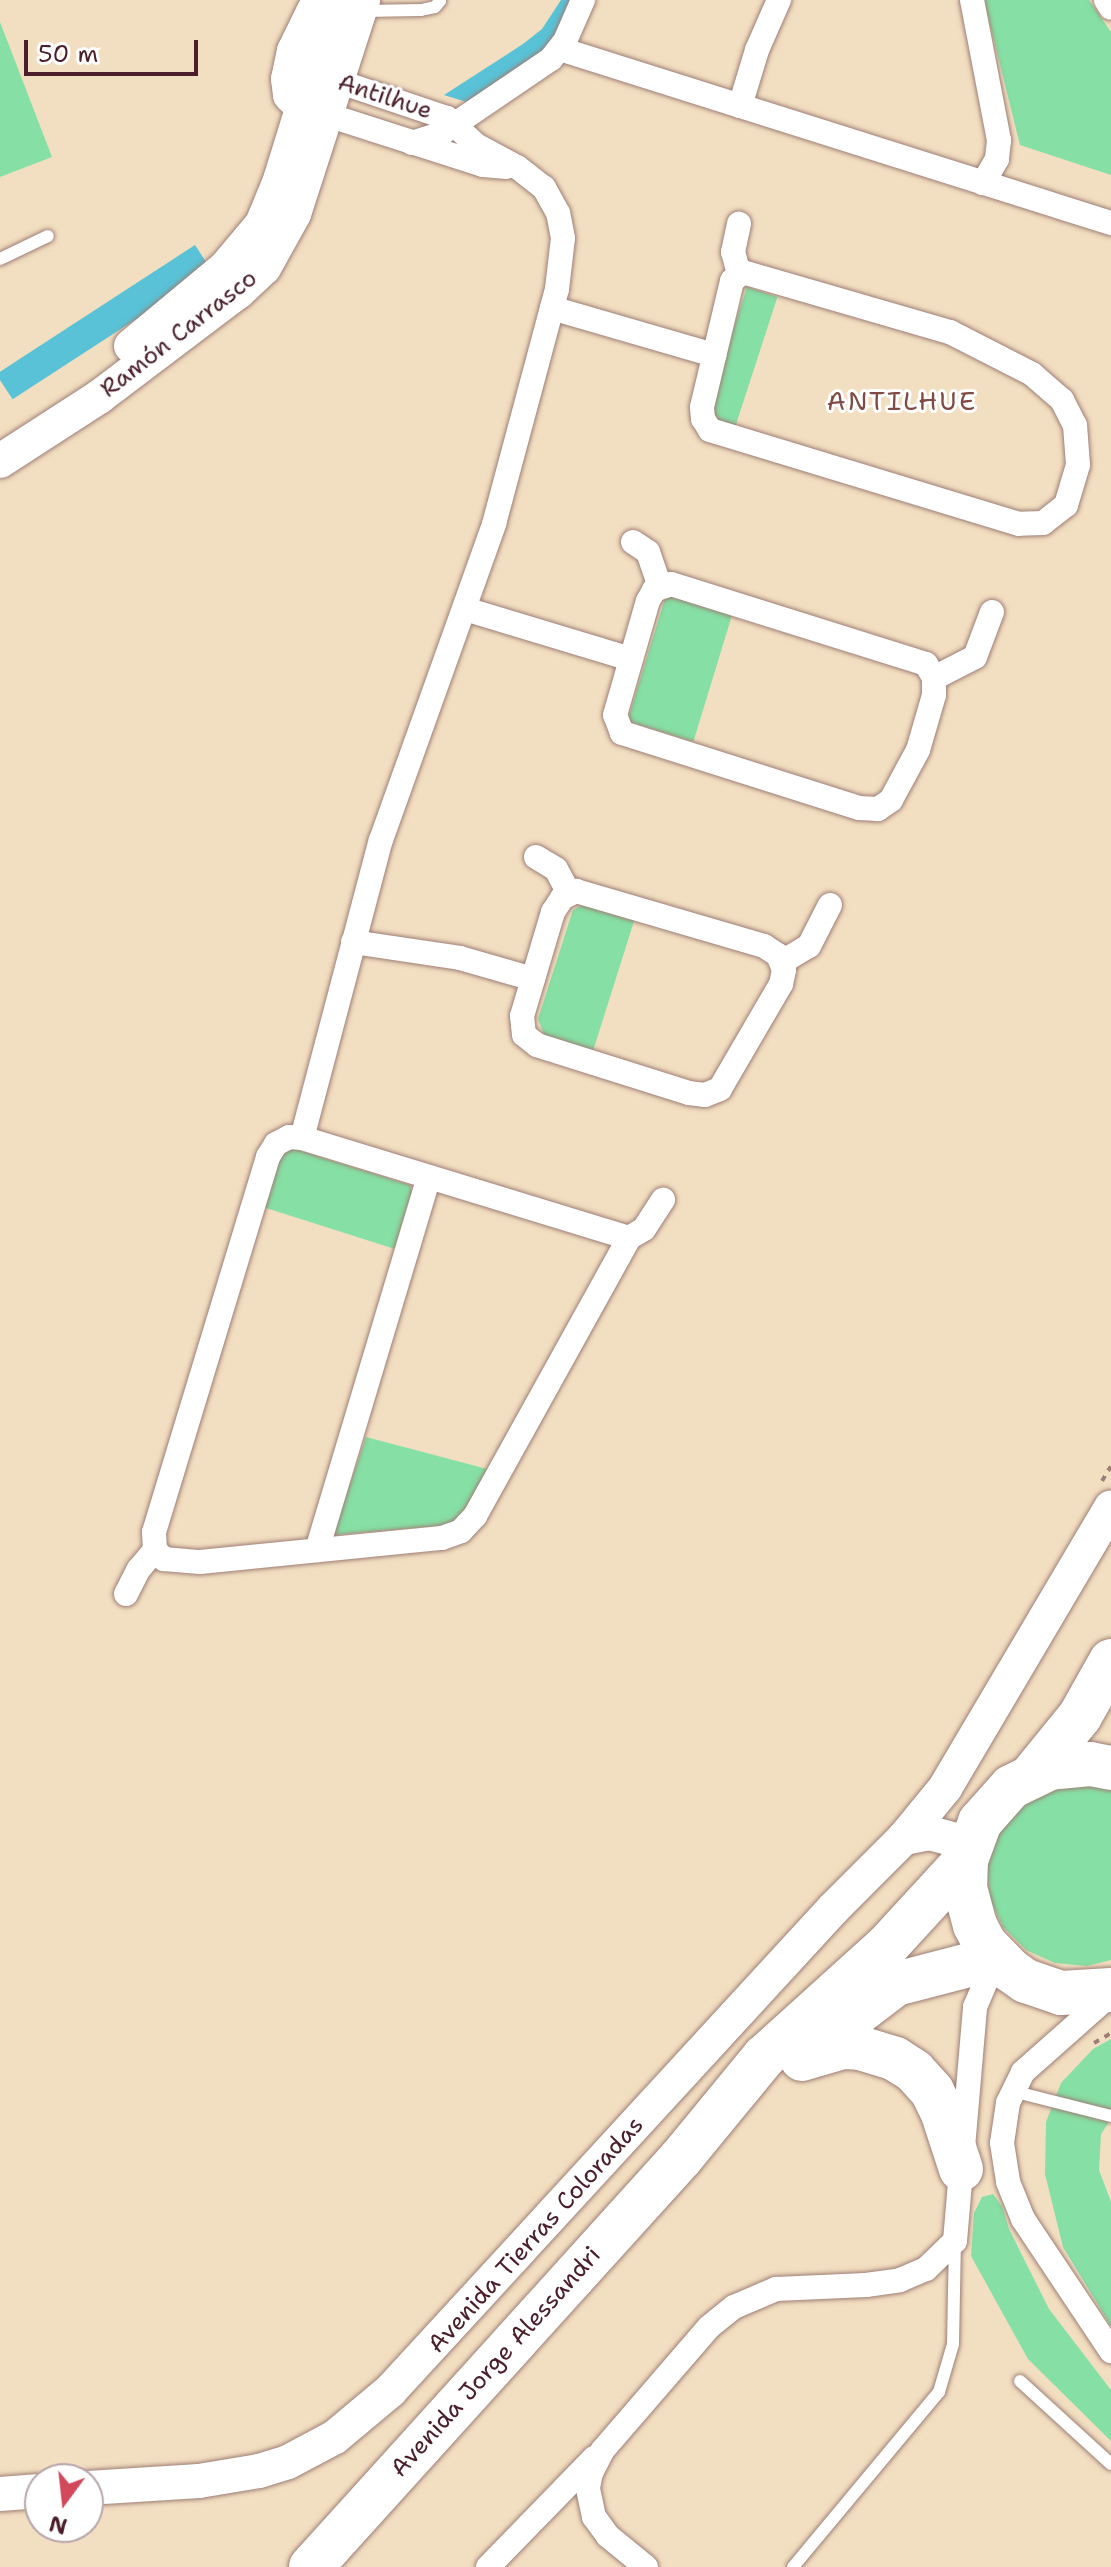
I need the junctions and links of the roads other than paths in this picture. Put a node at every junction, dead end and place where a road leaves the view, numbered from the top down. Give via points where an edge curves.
1 (319, 0) edge
2 (583, 0) edge
3 (779, 0) edge
4 (972, 0) edge
5 (1106, 0) edge
6 (440, 1) edge
7 (353, 4) edge
8 (1111, 8) edge
9 (560, 49) junction
10 (325, 77) junction
11 (740, 106) junction
12 (314, 111) junction
13 (455, 124) junction
14 (412, 143) junction
15 (446, 153) junction
16 (485, 158) junction
17 (983, 183) junction
18 (1111, 223) edge
19 (739, 224) dead end
20 (48, 236) dead end
21 (0, 259) edge
22 (739, 274) junction
23 (552, 308) junction
24 (714, 355) junction
25 (7, 456) edge
26 (633, 542) dead end
27 (660, 587) junction
28 (465, 609) junction
29 (992, 612) dead end
30 (631, 659) junction
31 (934, 678) junction
32 (536, 857) dead end
33 (569, 893) junction
34 (830, 905) dead end
35 (353, 942) junction
36 (782, 962) junction
37 (533, 979) junction
38 (302, 1138) junction
39 (429, 1177) junction
40 (663, 1200) dead end
41 (629, 1238) junction
42 (1111, 1507) edge
43 (155, 1550) junction
44 (317, 1550) junction
45 (126, 1594) dead end
46 (1111, 1661) edge
47 (1111, 1768) edge
48 (1032, 1775) junction
49 (904, 1838) junction
50 (968, 1852) junction
51 (996, 1958) junction
52 (1111, 1992) edge
53 (802, 2059) junction
54 (1012, 2091) junction
55 (1111, 2116) edge
56 (681, 2158) junction
57 (961, 2169) junction
58 (955, 2241) junction
59 (1111, 2351) edge
60 (1020, 2381) dead end
61 (602, 2451) junction
62 (1111, 2464) edge
63 (104, 2487) edge
64 (24, 2492) edge
65 (0, 2494) edge
66 (543, 2507) junction
67 (592, 2508) junction
68 (311, 2567) edge
69 (488, 2567) edge
70 (646, 2567) edge
71 (793, 2567) edge

1 - 12 street via 289,67 290,95
2 - 9 street
3 - 11 street
4 - 17 street via 999,140 997,159
5 - 8 street
6 - 7 lane via 421,10
7 - 10 street, Ramón Carrasco
9 - 11 street
9 - 13 street
10 - 12 street, Ramón Carrasco
10 - 13 street, Antilhue via 435,112
11 - 17 street
12 - 14 street, Antilhue
12 - 25 street, Ramón Carrasco via 285,234 264,268 99,397
13 - 14 street, Antilhue
13 - 15 street, Antilhue via 456,143
13 - 16 street, Antilhue
14 - 15 street, Antilhue
15 - 16 street, Antilhue
16 - 23 street via 517,167 544,188 561,226 561,270
17 - 18 street
19 - 22 street via 733,252
20 - 21 lane
22 - 24 street via 732,281
22 - 24 street via 753,273 950,332 1032,374 1062,400 1075,425 1078,465 1070,496 1053,518 1019,524 717,432 705,424 702,413
23 - 24 street
23 - 28 street via 494,524
26 - 27 street via 652,557
27 - 30 street via 648,601
27 - 31 street via 677,586 911,657 926,664
28 - 30 street
28 - 35 street via 396,792
29 - 31 street via 975,657
30 - 31 street via 615,715 627,737 869,810 891,800 910,768 934,695
32 - 33 street via 556,869
33 - 36 street via 591,892 749,941 771,949
33 - 37 street via 553,912
34 - 36 street via 809,946
35 - 37 street via 460,958
35 - 38 street
36 - 37 street via 781,984 731,1077 705,1095 530,1041 521,1022
38 - 39 street
38 - 43 street via 282,1140 268,1157 154,1532
39 - 41 street
39 - 44 street
40 - 41 street via 644,1229
41 - 44 street via 469,1525 442,1538
42 - 49 street, Avenida Tierras Coloradas via 945,1788
43 - 44 street via 164,1559 185,1563
43 - 45 street
46 - 48 highway, Avenida Jorge Alessandri via 1080,1716
47 - 48 highway, Avenida Jorge Alessandri via 1070,1764
48 - 50 highway, Avenida Jorge Alessandri via 993,1803
49 - 50 street via 930,1833
49 - 63 street, Avenida Tierras Coloradas via 418,2363 358,2420 312,2450 259,2471
50 - 51 highway via 968,1907
50 - 56 highway, Avenida Jorge Alessandri via 888,1945 764,2057
51 - 52 highway via 1043,1988
51 - 53 highway, Avenida Jorge Alessandri via 896,1984
51 - 57 street via 975,2007
52 - 54 street via 1033,2060
53 - 56 highway, Avenida Jorge Alessandri
53 - 57 highway via 843,2047 860,2048 914,2071 932,2091
54 - 55 lane
54 - 59 street via 1002,2143 1014,2201
56 - 68 highway, Avenida Jorge Alessandri
57 - 58 street
58 - 61 street via 926,2269 900,2280 776,2289 734,2307 709,2327
58 - 71 lane via 953,2344 939,2392
60 - 62 lane
61 - 66 street
61 - 67 street via 588,2488
64 - 65 street
66 - 67 street
66 - 69 street
67 - 70 street via 608,2536

